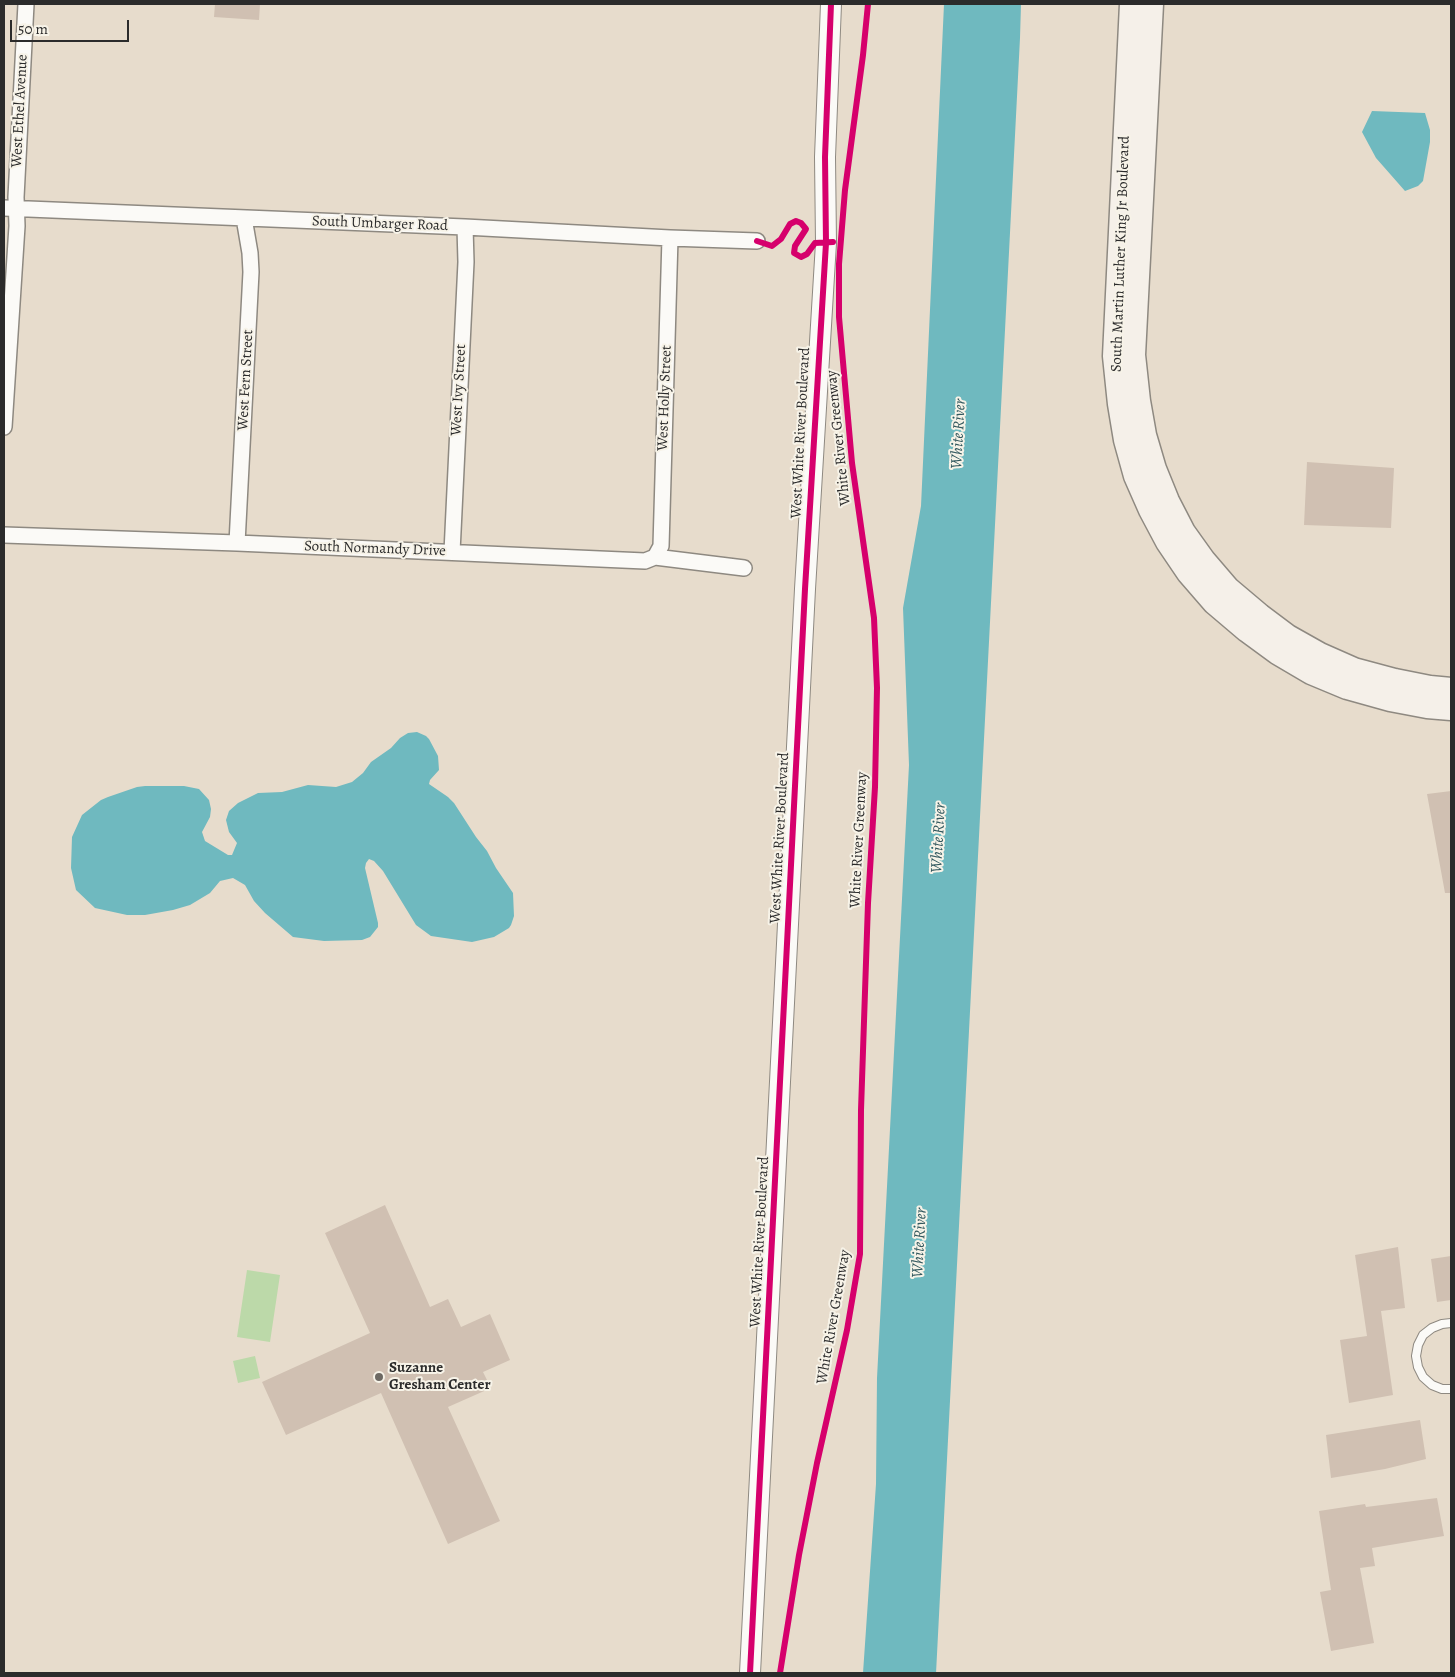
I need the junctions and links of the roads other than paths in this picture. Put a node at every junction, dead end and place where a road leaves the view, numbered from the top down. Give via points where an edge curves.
1 (26, 4) edge
2 (831, 4) edge
3 (1131, 4) edge
4 (1152, 4) edge
5 (10, 208) edge
6 (244, 218) junction
7 (465, 227) junction
8 (670, 238) junction
9 (756, 241) dead end
10 (4, 427) edge
11 (4, 535) edge
12 (237, 543) junction
13 (452, 552) junction
14 (655, 557) junction
15 (744, 568) dead end
16 (1451, 689) edge
17 (1451, 709) edge
18 (1451, 1323) edge
19 (1451, 1389) edge
20 (750, 1673) edge

1 - 5 street, West Ethel Avenue
2 - 20 street, West White River Boulevard via 825,157 826,243 805,588
3 - 17 main road, South Martin Luther King Jr Boulevard via 1114,356 1125,440 1135,476 1150,510 1188,573 1214,603 1277,653 1311,673 1347,688 1390,700
4 - 16 main road, South Martin Luther King Jr Boulevard via 1134,355 1145,435 1168,501 1184,532 1228,588 1288,636 1354,669
5 - 6 street, South Umbarger Road
5 - 10 street, West Ethel Avenue
6 - 7 street, South Umbarger Road
6 - 12 street, West Fern Street via 251,272
7 - 8 street, South Umbarger Road
7 - 13 street, West Ivy Street
8 - 9 street, South Umbarger Road
8 - 14 street, West Holly Street via 661,546
11 - 12 street, South Normandy Drive
12 - 13 street, South Normandy Drive
13 - 14 street, South Normandy Drive via 645,561
14 - 15 street, South Normandy Drive
18 - 19 lane via 1432,1328 1423,1335 1416,1356 1423,1377 1432,1385

